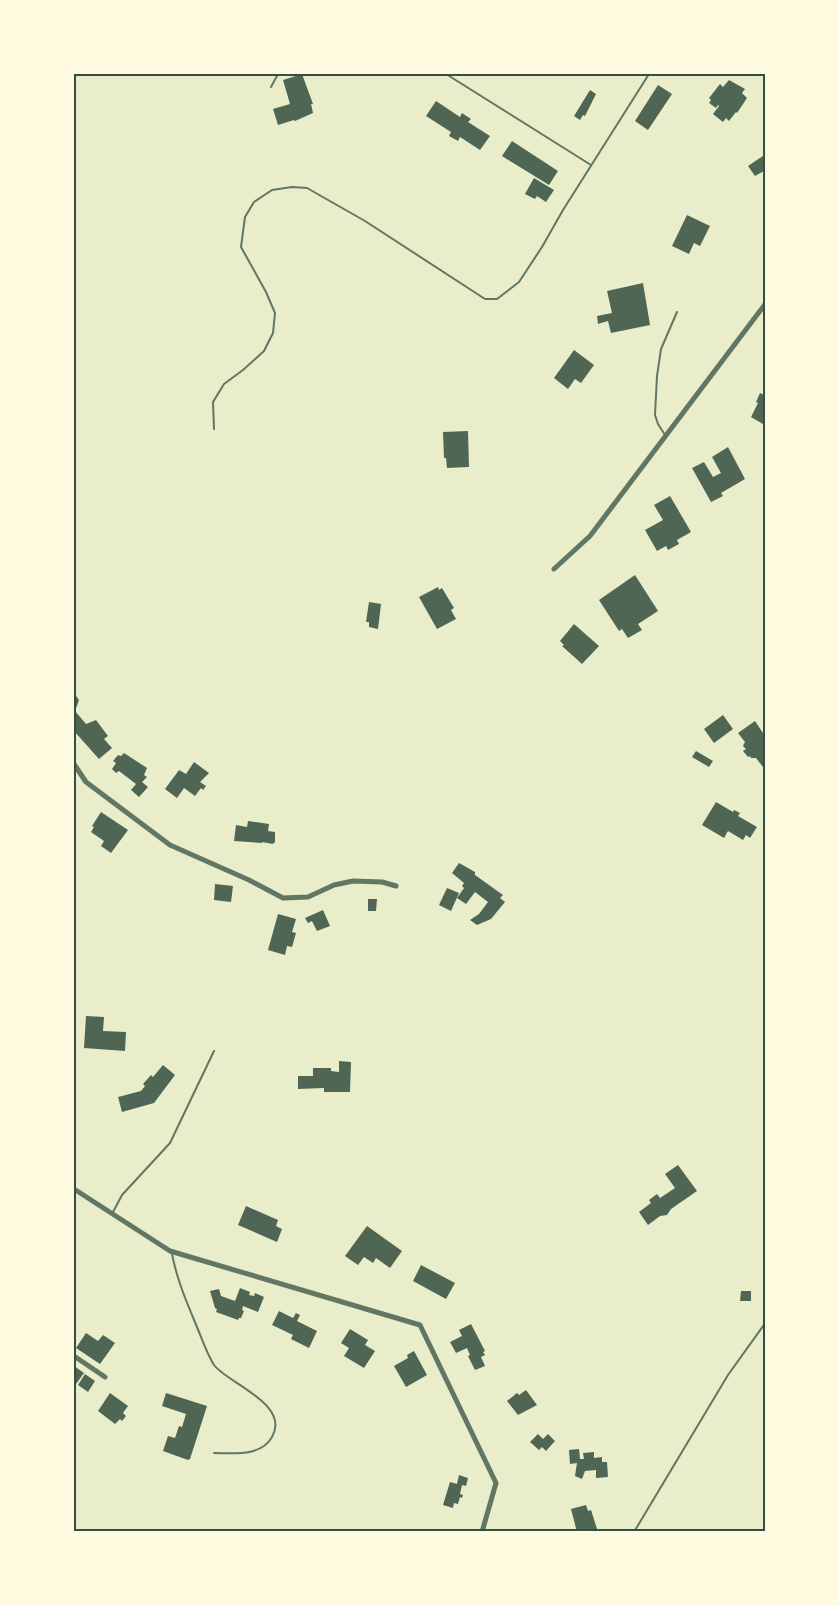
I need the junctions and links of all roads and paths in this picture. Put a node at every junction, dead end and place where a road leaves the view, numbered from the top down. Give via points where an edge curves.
1 (278, 74) edge
2 (446, 74) edge
3 (649, 74) edge
4 (271, 87) dead end
5 (591, 165) junction
6 (765, 303) edge
7 (677, 312) dead end
8 (214, 429) dead end
9 (665, 435) junction
10 (554, 569) dead end
11 (74, 764) edge
12 (396, 886) dead end
13 (214, 1051) dead end
14 (74, 1190) edge
15 (112, 1214) junction
16 (172, 1251) junction
17 (765, 1322) edge
18 (74, 1356) edge
19 (105, 1377) dead end
20 (214, 1453) dead end
21 (482, 1532) edge
22 (634, 1532) edge

1 - 4 lane
2 - 5 lane
3 - 5 lane
5 - 8 lane via 519,282 497,299 485,299 307,188 272,190 254,202 245,217 241,247 275,313 273,333 264,351 224,384 213,402
6 - 9 street
7 - 9 lane via 661,349 657,376 655,415
9 - 10 street via 590,536
11 - 12 street via 86,782 170,845 283,898 308,897 352,881
13 - 15 lane via 170,1143 122,1195
14 - 15 street
15 - 16 street
16 - 20 lane via 176,1279 215,1366 271,1411 275,1428 262,1449
16 - 21 street via 420,1325 496,1483
17 - 22 lane via 728,1375
18 - 19 street

